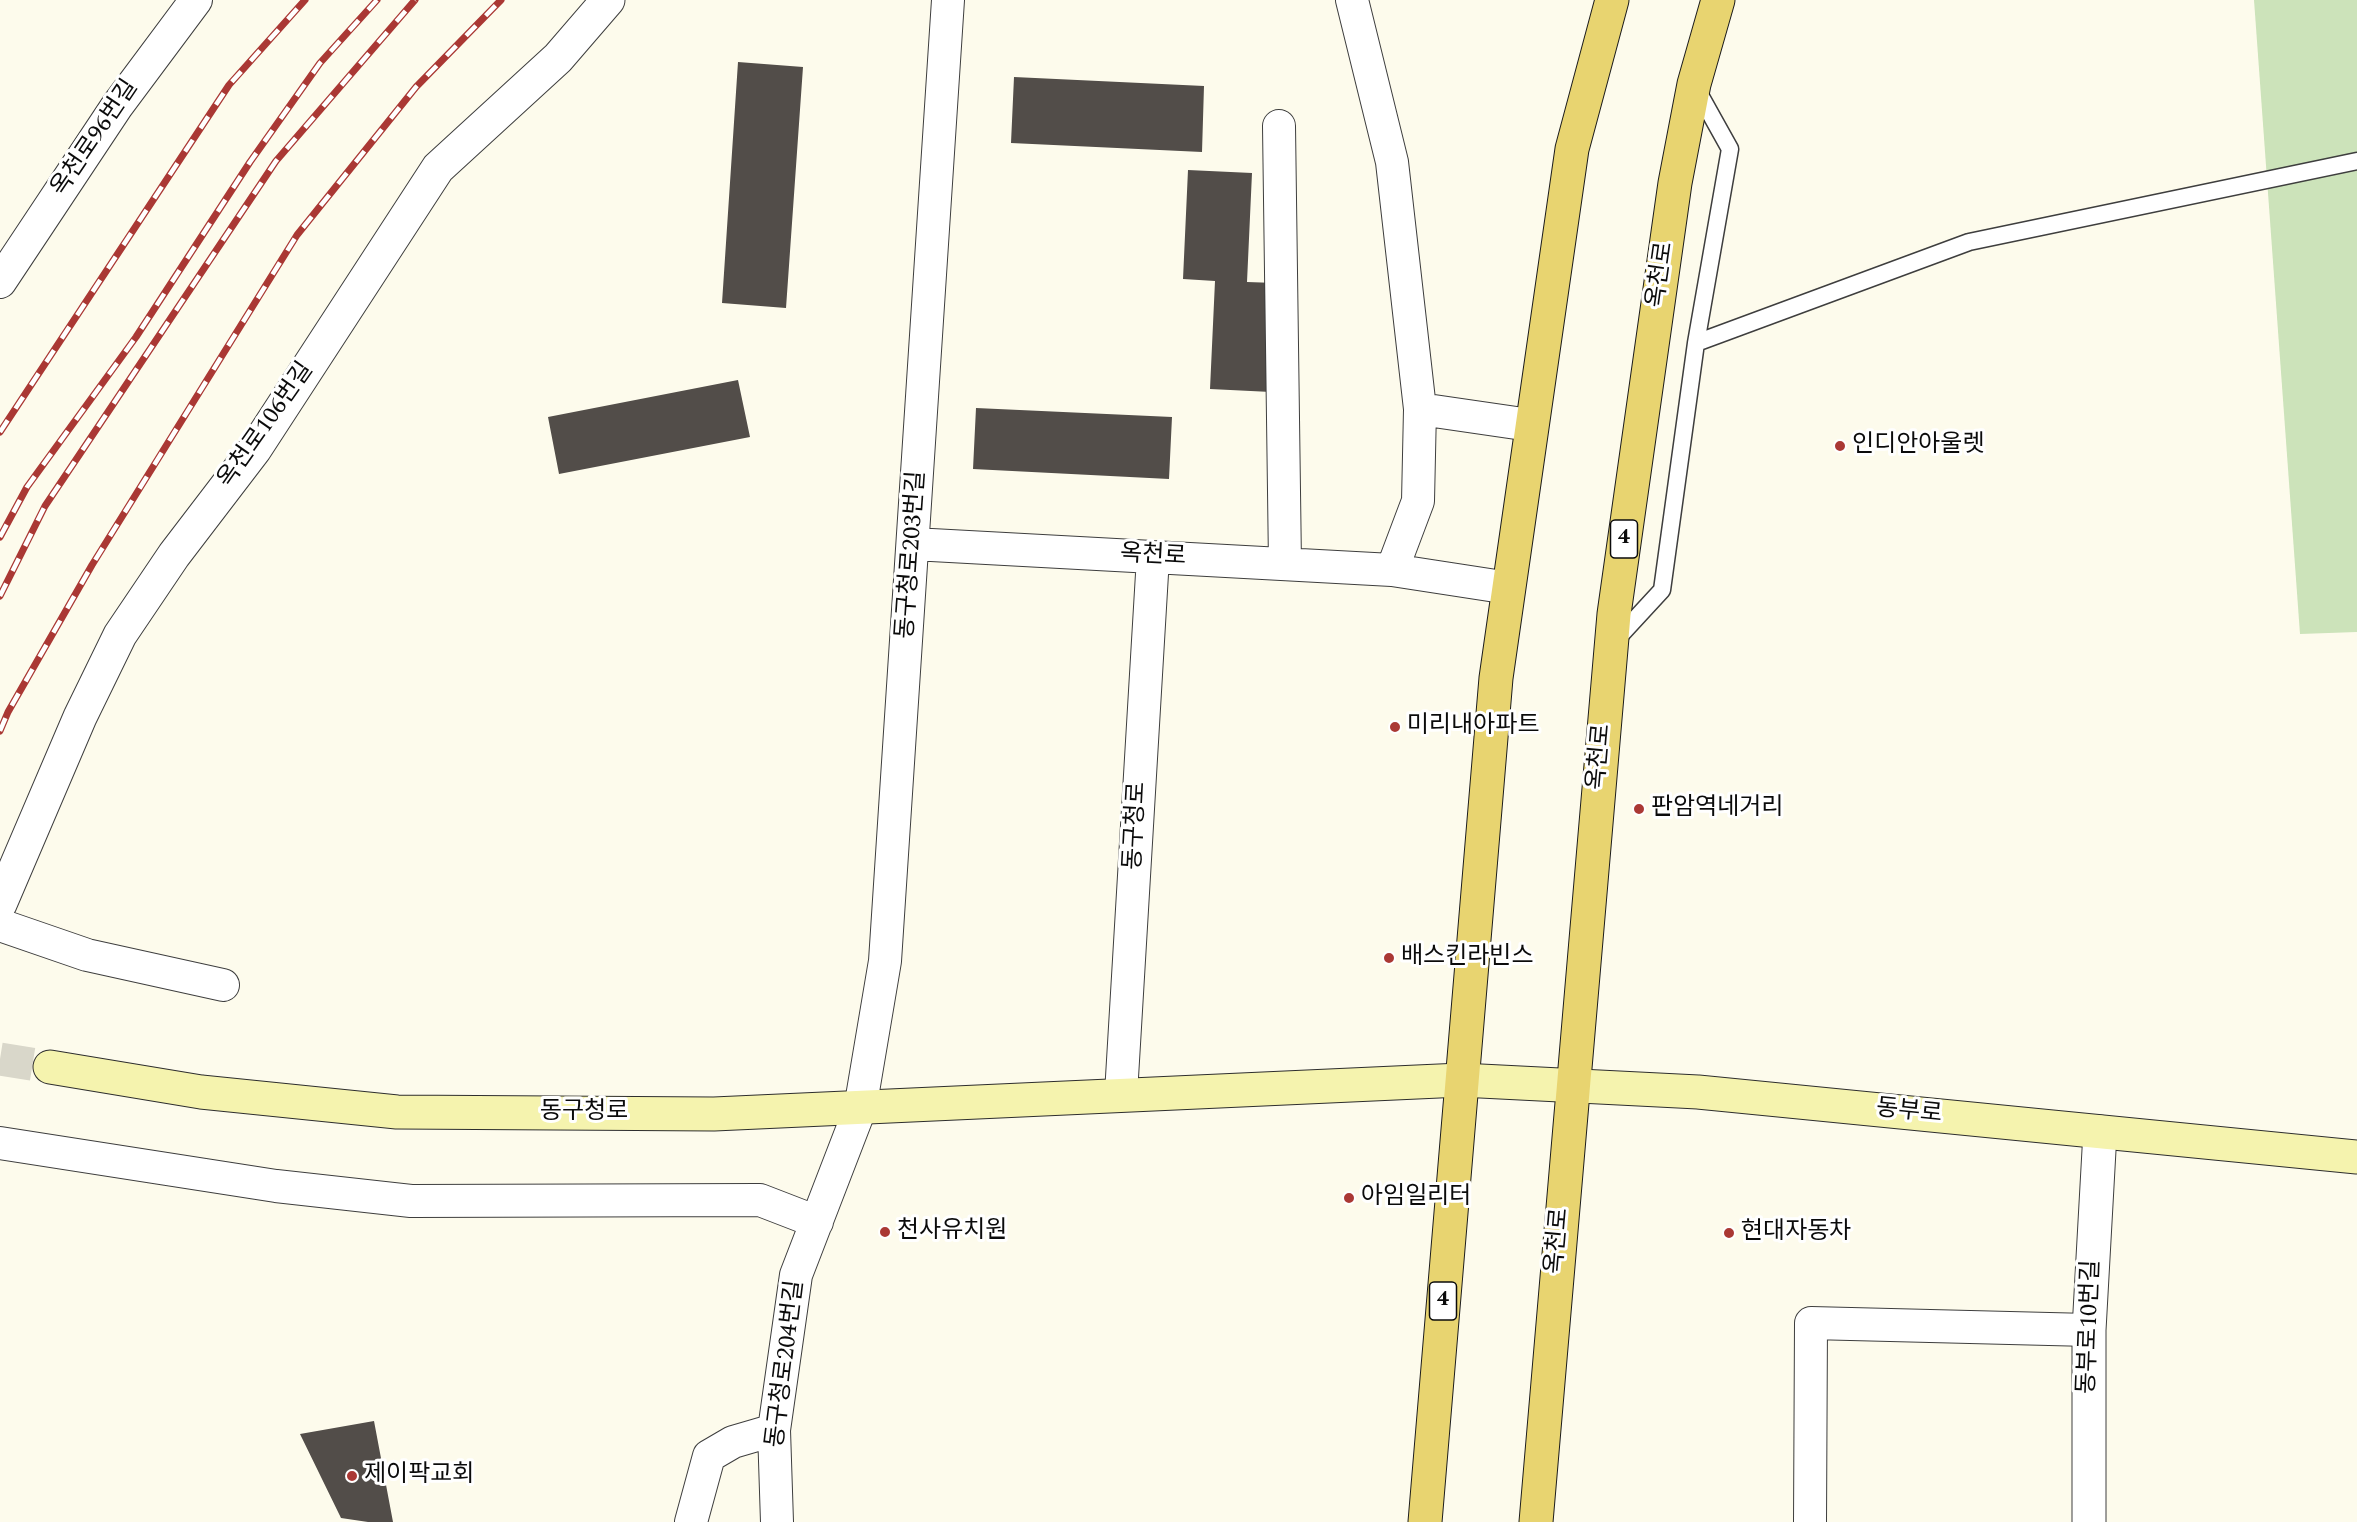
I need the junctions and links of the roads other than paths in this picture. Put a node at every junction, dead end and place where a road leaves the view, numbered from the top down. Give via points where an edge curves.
1 (196, 0) edge
2 (608, 0) edge
3 (948, 0) edge
4 (1352, 0) edge
5 (1612, 0) edge
6 (1718, 0) edge
7 (1694, 84) junction
8 (1280, 126) dead end
9 (2357, 161) edge
10 (0, 282) edge
11 (1696, 343) junction
12 (1420, 409) junction
13 (1530, 425) junction
14 (914, 544) junction
15 (1154, 557) junction
16 (1285, 564) junction
17 (1392, 570) junction
18 (1509, 588) junction
19 (1611, 645) junction
20 (0, 904) edge
21 (0, 925) edge
22 (223, 985) dead end
23 (51, 1067) tunnel mouth
24 (1461, 1080) junction
25 (1572, 1084) junction
26 (1121, 1094) junction
27 (860, 1109) junction
28 (2100, 1132) junction
29 (0, 1143) edge
30 (2357, 1157) edge
31 (817, 1222) junction
32 (2089, 1330) junction
33 (774, 1430) junction
34 (691, 1522) edge
35 (777, 1522) edge
36 (1425, 1522) edge
37 (1536, 1522) edge
38 (1810, 1522) edge
39 (2089, 1522) edge

1 - 10 street, 옥천로96번길 via 117,106
2 - 20 street, 옥천로106번길 via 558,58 438,168 255,449 174,555 120,635 80,717
3 - 14 street, 동구청로203번길
4 - 12 street via 1392,162
5 - 13 main road, 4 via 1572,148
6 - 7 main road, 옥천로 / 4
7 - 11 lane via 1730,148
7 - 19 main road, 옥천로 / 4 via 1675,183
8 - 16 street
9 - 11 lane via 1969,242
11 - 19 lane via 1662,590
12 - 13 street
12 - 17 street via 1418,501
13 - 18 main road, 4
14 - 15 street, 옥천로
14 - 27 street, 동구청로203번길 via 885,961
15 - 16 street, 옥천로
15 - 26 street, 동구청로
16 - 17 street, 옥천로
17 - 18 street, 옥천로
18 - 24 main road, 4 via 1496,678
19 - 25 main road, 옥천로 / 4
21 - 22 street via 87,955
23 - 27 main road, 동구청로 via 201,1092 397,1112 714,1114
24 - 25 main road, 동부로
24 - 26 main road, 동구청로
24 - 36 main road, 4
25 - 28 main road, 동부로 via 1698,1092
25 - 37 main road, 옥천로 / 4
26 - 27 main road, 동구청로
27 - 31 street, 동구청로204번길
28 - 30 main road, 동부로
28 - 32 street, 동부로10번길
29 - 31 street via 276,1186 411,1201 760,1200
31 - 33 street, 동구청로204번길 via 796,1275
32 - 38 street via 1811,1323
32 - 39 street, 동부로10번길
33 - 34 street via 733,1442 709,1456
33 - 35 street, 동구청로204번길

